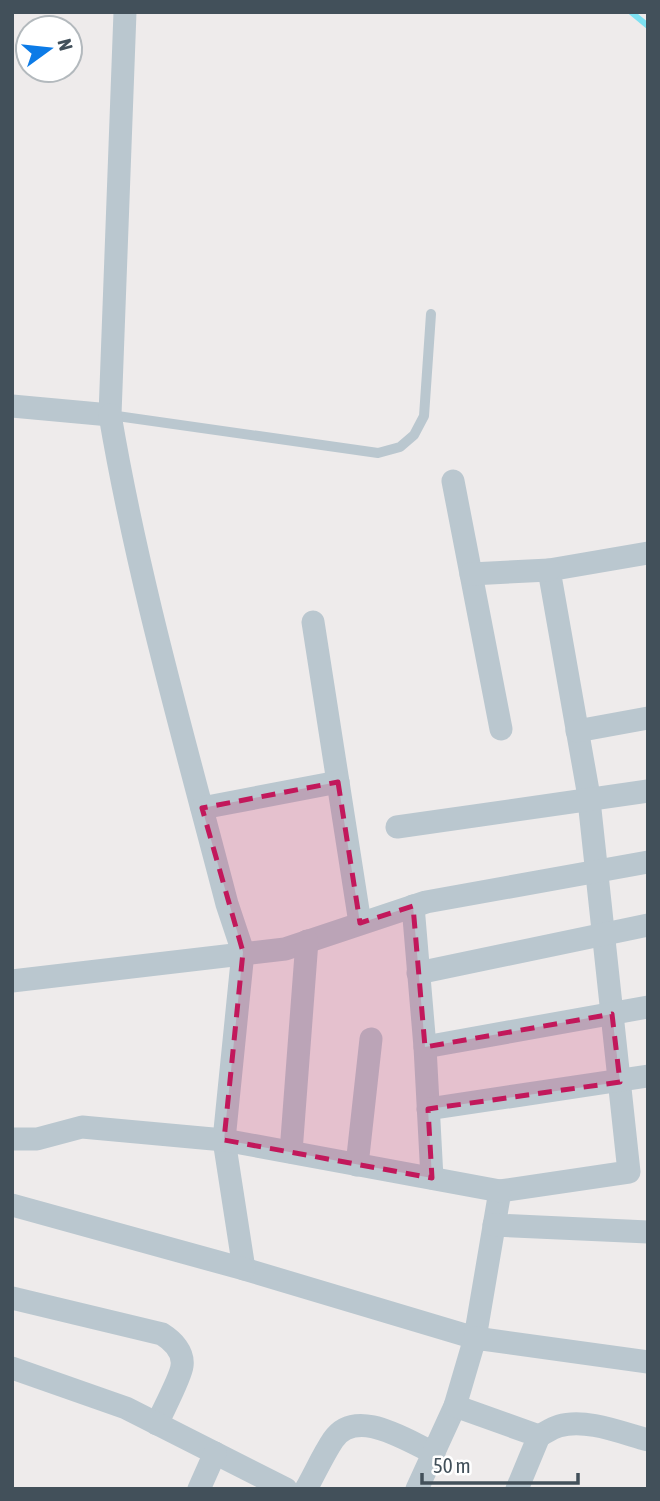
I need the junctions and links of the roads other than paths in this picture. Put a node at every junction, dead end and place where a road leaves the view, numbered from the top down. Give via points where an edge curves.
1 (125, 12) edge
2 (431, 314) dead end
3 (12, 406) edge
4 (110, 415) junction
5 (453, 481) dead end
6 (648, 553) edge
7 (549, 570) junction
8 (471, 574) junction
9 (313, 622) dead end
10 (648, 718) edge
11 (501, 729) dead end
12 (577, 731) junction
13 (338, 782) junction
14 (648, 791) edge
15 (589, 799) junction
16 (202, 808) junction
17 (397, 827) dead end
18 (648, 862) edge
19 (597, 872) junction
20 (413, 906) junction
21 (360, 923) junction
22 (648, 925) edge
23 (604, 934) junction
24 (307, 941) junction
25 (243, 952) junction
26 (418, 973) junction
27 (12, 981) edge
28 (648, 1007) edge
29 (612, 1014) junction
30 (371, 1039) dead end
31 (425, 1047) junction
32 (648, 1076) edge
33 (620, 1082) junction
34 (428, 1109) junction
35 (12, 1139) edge
36 (224, 1140) junction
37 (291, 1152) junction
38 (357, 1165) junction
39 (432, 1178) junction
40 (499, 1191) junction
41 (12, 1205) edge
42 (494, 1225) junction
43 (648, 1232) edge
44 (244, 1269) junction
45 (12, 1298) edge
46 (475, 1338) junction
47 (648, 1362) edge
48 (12, 1368) edge
49 (455, 1406) junction
50 (157, 1424) junction
51 (539, 1436) junction
52 (648, 1440) edge
53 (215, 1453) junction
54 (434, 1453) junction
55 (199, 1489) edge
56 (286, 1489) edge
57 (306, 1489) edge
58 (417, 1489) edge
59 (517, 1489) edge

1 - 4 street
2 - 4 lane via 424,416 414,435 400,447 378,453
3 - 4 street
4 - 16 street via 144,586
5 - 8 street
6 - 7 street
7 - 8 street
7 - 12 street
8 - 11 street
9 - 13 street
10 - 12 street
12 - 15 street
13 - 16 street
13 - 21 street
14 - 15 street
15 - 17 street
15 - 19 street
16 - 25 street
18 - 19 street
19 - 20 street
19 - 23 street
20 - 21 street
20 - 26 street
21 - 24 street
22 - 23 street
23 - 26 street
23 - 29 street
24 - 25 street via 285,949
24 - 37 street
25 - 27 street
25 - 36 street
26 - 31 street
28 - 29 street
29 - 31 street
29 - 33 street
30 - 38 street
31 - 34 street
32 - 33 street
33 - 34 street
33 - 40 street via 629,1172
34 - 39 street
35 - 36 street via 37,1139 82,1127
36 - 37 street
36 - 44 street
37 - 38 street
38 - 39 street
39 - 40 street
40 - 42 street
41 - 44 street
42 - 43 street
42 - 46 street
44 - 46 street
45 - 50 street via 172,1340 183,1366
46 - 47 street
46 - 49 street
48 - 50 street via 126,1408
49 - 51 street
49 - 54 street
50 - 53 street
51 - 52 street via 573,1424
51 - 59 street
53 - 55 street
53 - 56 street
54 - 57 street via 374,1426 349,1426 334,1437
54 - 58 street

